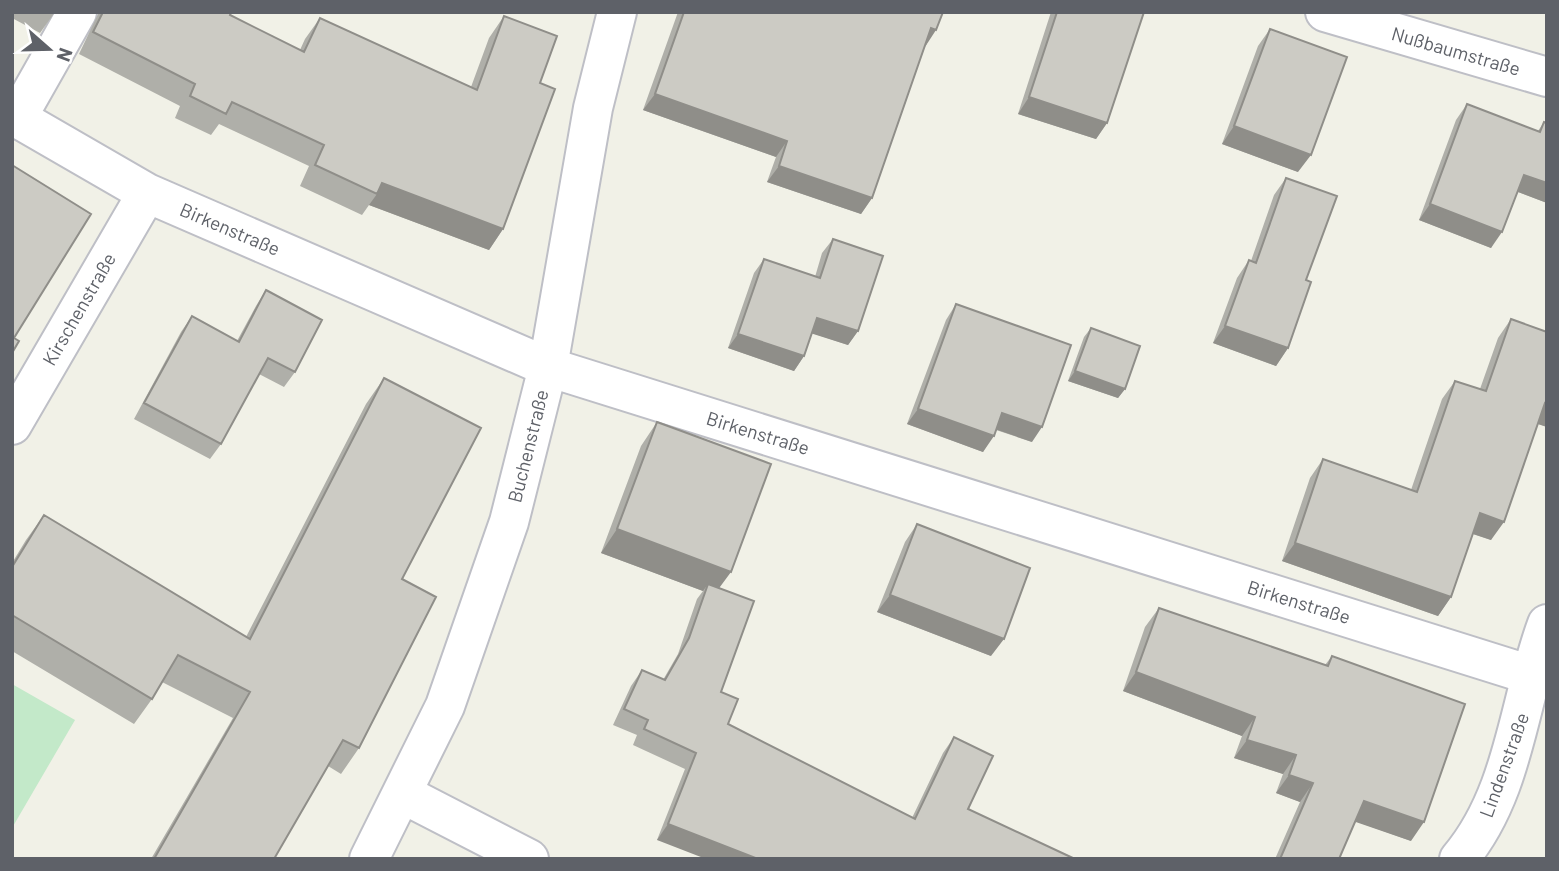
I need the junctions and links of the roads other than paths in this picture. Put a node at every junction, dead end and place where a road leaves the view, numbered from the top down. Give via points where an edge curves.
1 (77, 12) edge
2 (617, 12) edge
3 (1325, 12) edge
4 (1547, 77) edge
5 (15, 116) edge
6 (147, 193) junction
7 (548, 367) junction
8 (12, 425) edge
9 (1547, 624) edge
10 (1534, 676) junction
11 (403, 794) junction
12 (369, 859) edge
13 (529, 859) edge
14 (1458, 859) edge

1 - 5 street
2 - 7 street, Buchenstraße via 593,108
3 - 4 street, Nußbaumstraße
5 - 6 street, Birkenstraße
6 - 7 street, Birkenstraße
6 - 8 street, Kirschenstraße
7 - 10 street, Birkenstraße
7 - 11 street, Buchenstraße via 509,522 480,611 445,706
9 - 10 street, Lindenstraße
10 - 14 street, Lindenstraße via 1504,775 1485,820
11 - 12 street, Buchenstraße
11 - 13 street

